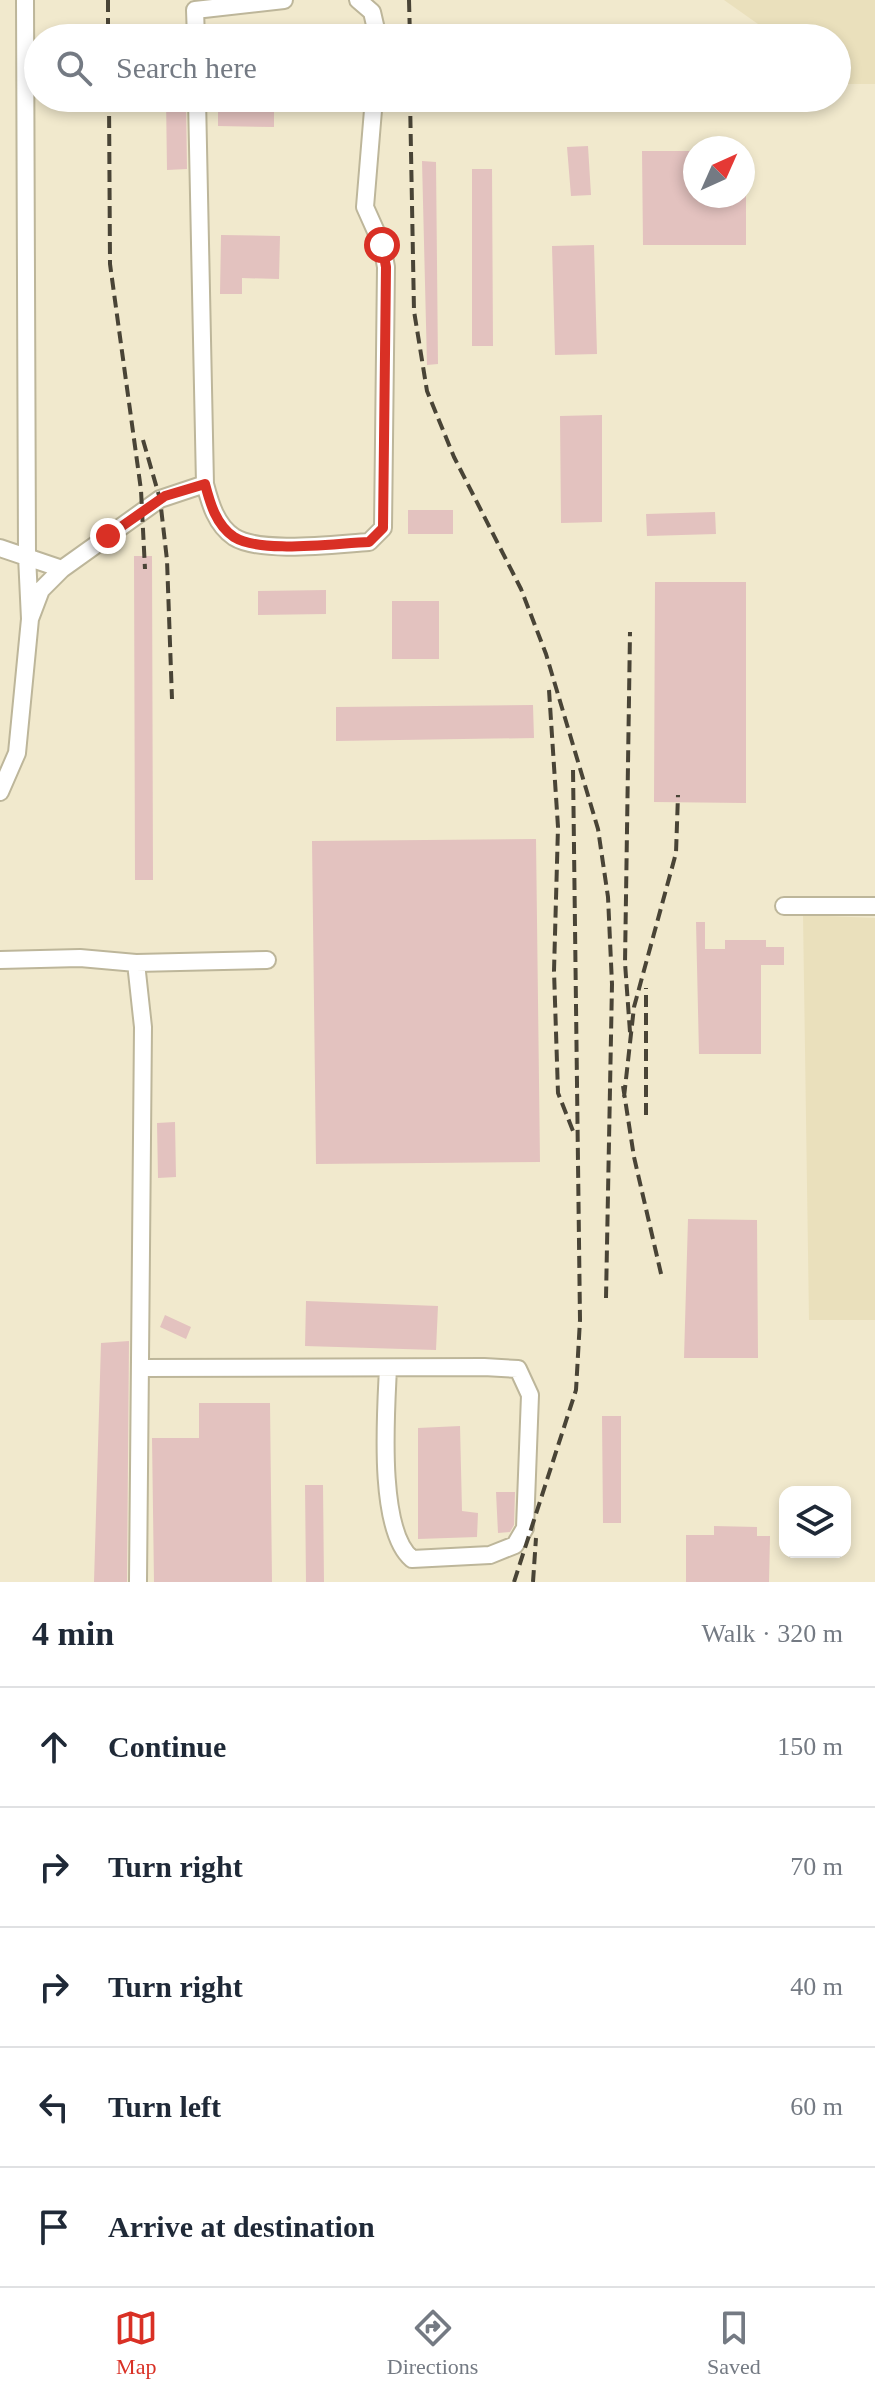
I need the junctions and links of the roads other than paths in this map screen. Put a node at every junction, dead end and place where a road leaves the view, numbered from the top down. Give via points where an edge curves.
1 (25, 0) edge
2 (284, 0) edge
3 (358, 0) edge
4 (25, 24) edge
5 (196, 24) edge
6 (375, 24) edge
7 (25, 112) edge
8 (197, 112) edge
9 (373, 112) edge
10 (205, 484) junction
11 (0, 548) edge
12 (27, 556) junction
13 (62, 569) junction
14 (30, 619) junction
15 (0, 792) edge
16 (784, 906) dead end
17 (875, 906) edge
18 (0, 960) edge
19 (267, 960) dead end
20 (136, 963) junction
21 (141, 1368) junction
22 (388, 1368) junction
23 (138, 1582) edge

1 - 4 street
2 - 5 street via 195,10
3 - 6 street via 372,12
7 - 12 street
8 - 10 street
9 - 10 street via 365,207 386,267 383,528 369,542 251,545 231,535 213,512
10 - 13 street via 160,499
11 - 12 street
12 - 13 street
12 - 14 street
13 - 14 street via 41,590
14 - 15 street via 17,753
16 - 17 street
18 - 20 street
19 - 20 street
20 - 21 street via 143,1027
21 - 22 street
21 - 23 street
22 - 22 street via 518,1369 530,1395 525,1528 515,1545 490,1555 412,1559 404,1553 394,1530 389,1491

